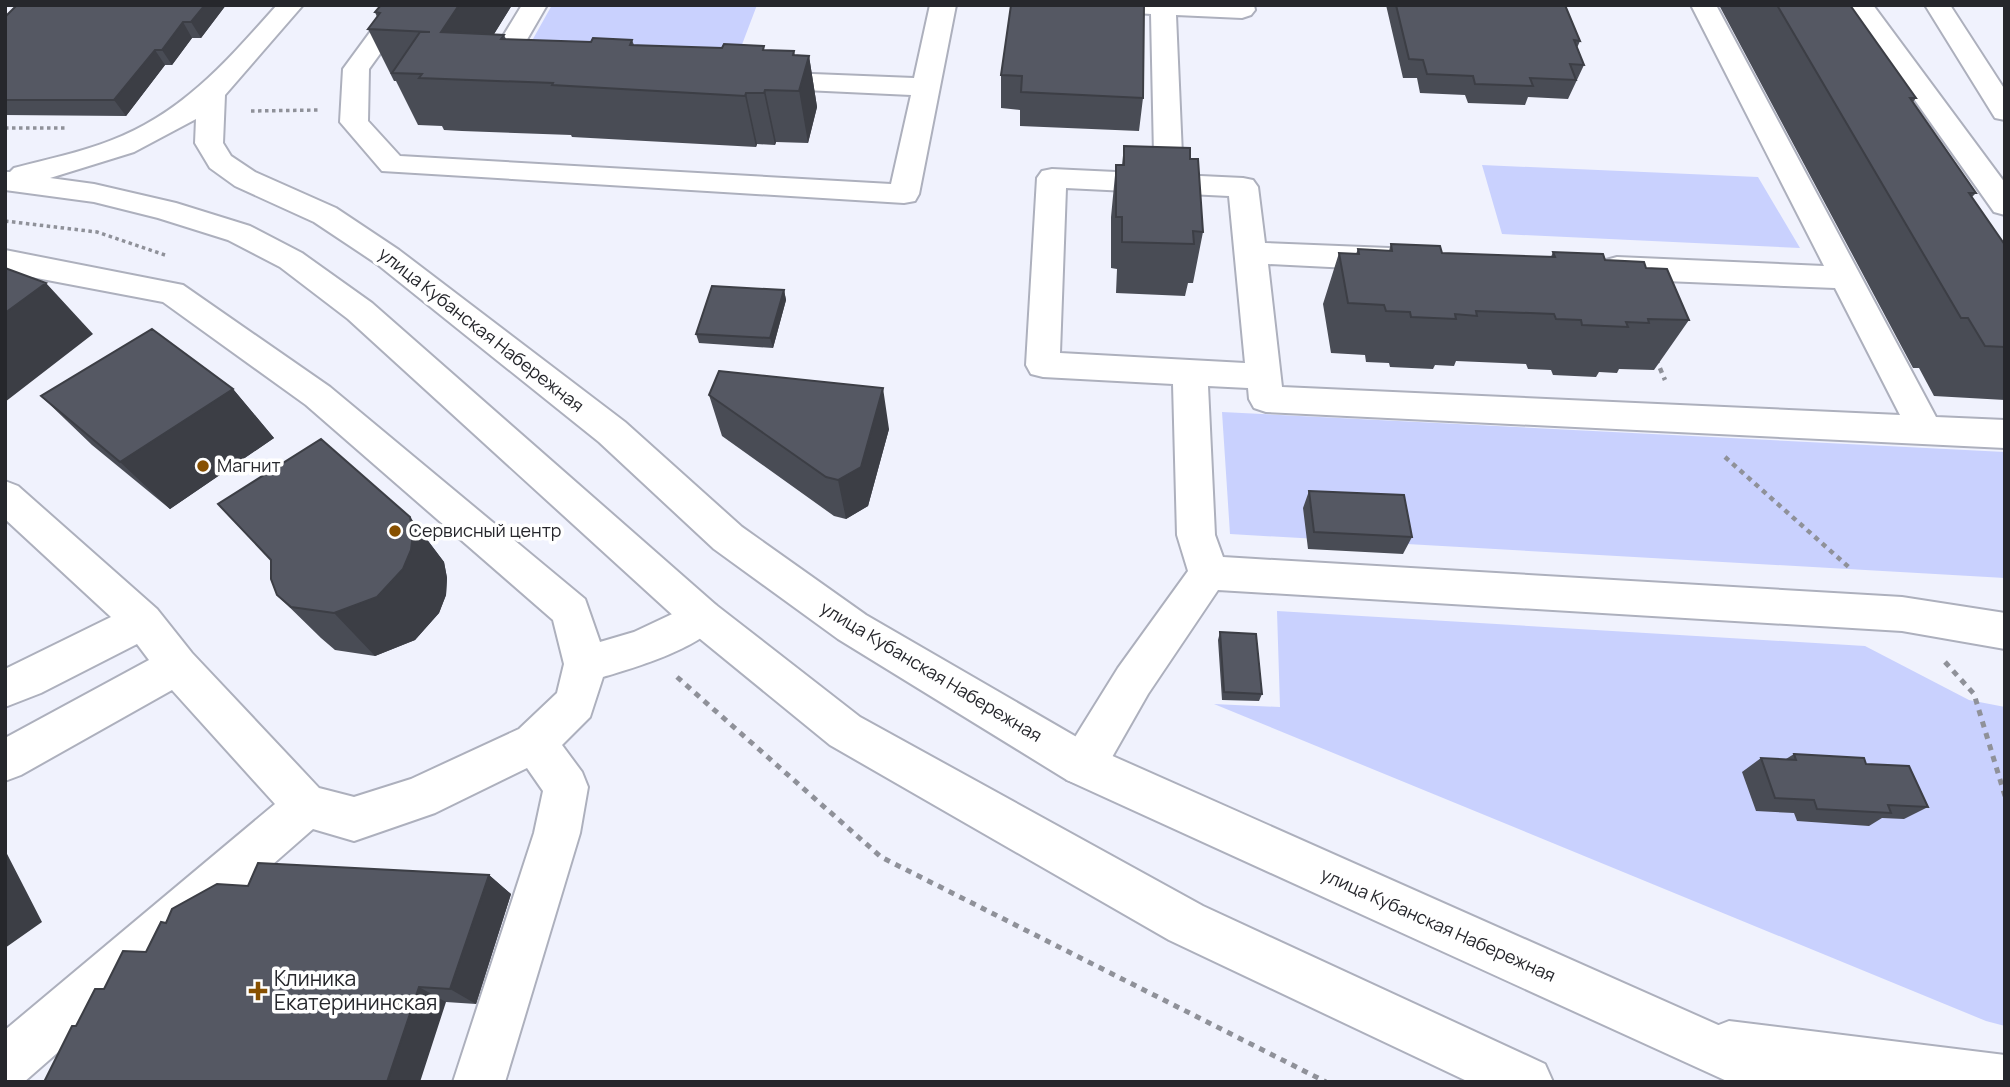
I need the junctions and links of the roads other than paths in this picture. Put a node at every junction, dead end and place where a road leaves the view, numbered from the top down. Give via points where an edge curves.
1 (291, 5) edge
2 (404, 5) edge
3 (535, 5) edge
4 (943, 5) edge
5 (1098, 5) edge
6 (1241, 5) edge
7 (1703, 5) edge
8 (1847, 5) edge
9 (1937, 5) edge
10 (1163, 8) junction
11 (538, 71) edge
12 (732, 79) edge
13 (926, 87) junction
14 (211, 93) junction
15 (2005, 112) edge
16 (1168, 155) edge
17 (5, 179) edge
18 (2005, 205) edge
19 (1251, 253) junction
20 (1414, 260) edge
21 (5, 261) edge
22 (1590, 267) edge
23 (1846, 278) junction
24 (1190, 374) junction
25 (1263, 376) junction
26 (1925, 430) junction
27 (2005, 434) edge
28 (7, 498) edge
29 (1208, 573) junction
30 (702, 617) junction
31 (143, 621) junction
32 (2005, 631) edge
33 (585, 664) junction
34 (177, 666) junction
35 (5, 688) edge
36 (534, 743) junction
37 (5, 761) edge
38 (1083, 765) junction
39 (306, 806) junction
40 (1700, 1042) junction
41 (5, 1064) edge
42 (2005, 1081) edge
43 (479, 1082) edge
44 (1527, 1082) edge
45 (1788, 1082) edge

1 - 14 main road
2 - 13 main road via 356,69 354,122 392,165 904,194
3 - 11 main road via 496,69
4 - 13 main road
5 - 10 main road
6 - 10 main road via 1242,10
7 - 23 main road
8 - 18 main road via 1863,9
9 - 15 main road
10 - 16 main road
12 - 13 main road
14 - 17 main road via 160,130 121,147
14 - 38 main road, улица Кубанская Набережная via 209,143 220,162 245,179 325,215 388,257 612,432 728,538 852,627
17 - 30 main road via 165,210 239,233 291,260 360,311
19 - 20 main road
19 - 24 main road via 1243,187 1052,178 1043,365
19 - 25 main road
21 - 33 main road via 172,293 318,396 571,611
22 - 23 main road
23 - 26 main road
24 - 25 main road
24 - 29 main road via 1196,535
25 - 26 main road via 1265,399
26 - 27 main road
28 - 31 main road
29 - 32 main road via 1902,614
29 - 38 main road via 1133,681
30 - 33 main road via 643,647
30 - 44 main road via 857,738 1186,923
31 - 34 main road
31 - 35 main road
33 - 36 main road via 575,704
34 - 37 main road
34 - 39 main road
36 - 39 main road via 419,798 354,819
36 - 43 main road via 566,787 557,833
38 - 40 main road, улица Кубанская Набережная
39 - 41 main road
40 - 42 main road
40 - 45 main road, улица Кубанская Набережная

